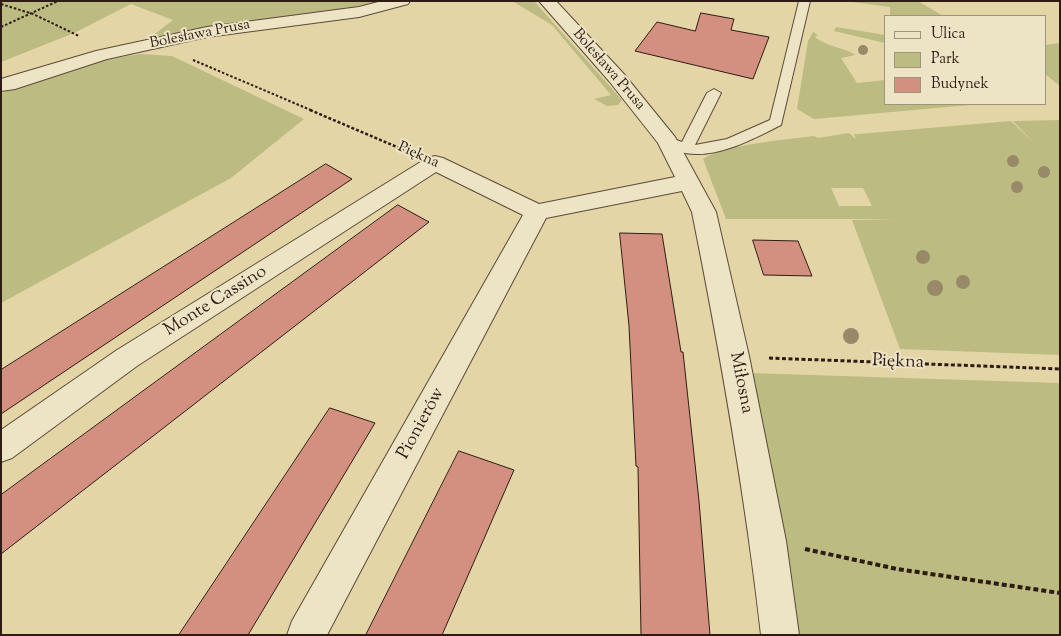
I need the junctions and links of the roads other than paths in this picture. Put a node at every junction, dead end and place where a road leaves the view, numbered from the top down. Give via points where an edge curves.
1 (402, 1) edge
2 (547, 1) edge
3 (805, 1) edge
4 (1, 85) edge
5 (714, 93) dead end
6 (677, 145) junction
7 (435, 163) joint
8 (690, 182) junction
9 (537, 212) junction
10 (1, 448) edge
11 (306, 635) edge
12 (780, 635) edge

1 - 4 street, Bolesława Prusa via 359,12 207,32 102,55 8,86
2 - 6 street, Bolesława Prusa
3 - 6 lane via 776,122 733,142 703,148
5 - 6 lane
6 - 8 street, Miłosna
7 - 9 street, Piękna
7 - 10 street, Monte Cassino via 127,358
8 - 9 street
8 - 12 street, Miłosna via 704,212 736,356 768,541
9 - 11 street, Pionierów

